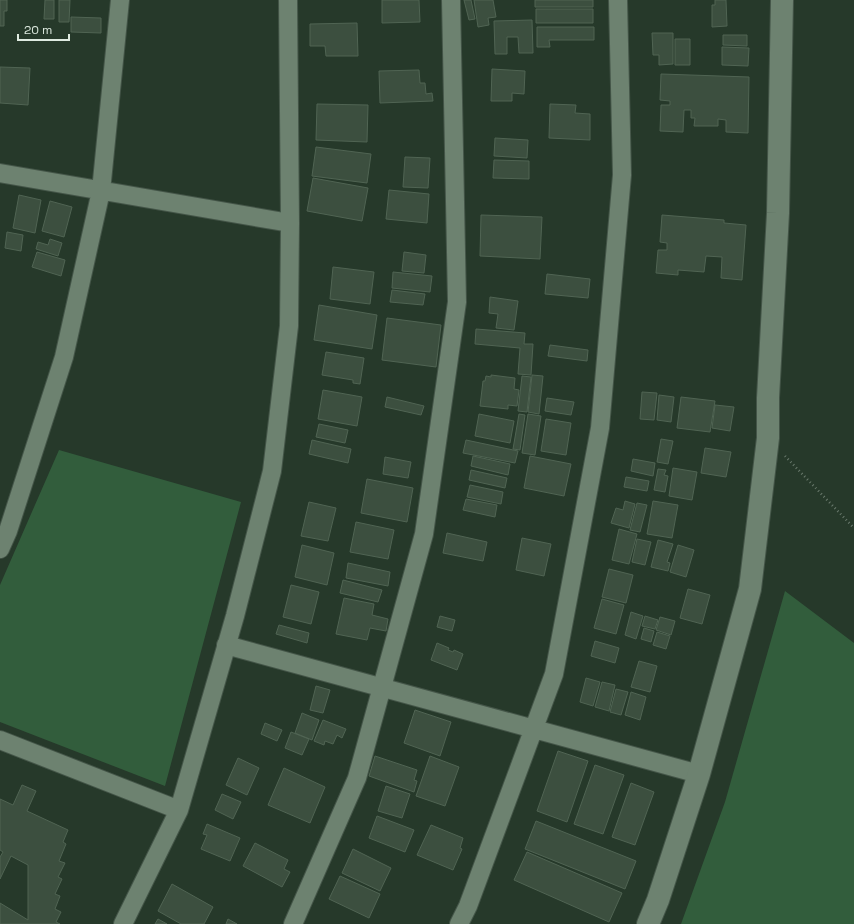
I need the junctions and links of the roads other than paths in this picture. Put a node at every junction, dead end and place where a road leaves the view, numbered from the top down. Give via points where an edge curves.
1 (120, 0) edge
2 (288, 0) edge
3 (451, 0) edge
4 (618, 0) edge
5 (782, 0) edge
6 (0, 173) edge
7 (101, 191) junction
8 (290, 223) junction
9 (0, 549) edge
10 (226, 645) junction
11 (382, 688) junction
12 (534, 729) junction
13 (0, 740) edge
14 (699, 774) junction
15 (179, 810) junction
16 (122, 924) edge
17 (294, 924) edge
18 (459, 924) edge
19 (648, 924) edge

1 - 7 street
2 - 8 street
3 - 11 street via 457,302 424,534
4 - 12 street via 622,175 600,428 554,674
5 - 14 street via 778,213 768,438 750,589
6 - 7 street
7 - 8 street
7 - 9 street via 64,357
8 - 10 street via 288,326 272,471
10 - 11 street
10 - 15 street
11 - 12 street
11 - 17 street via 357,778
12 - 14 street
12 - 18 street
13 - 15 street
14 - 19 street
15 - 16 street

